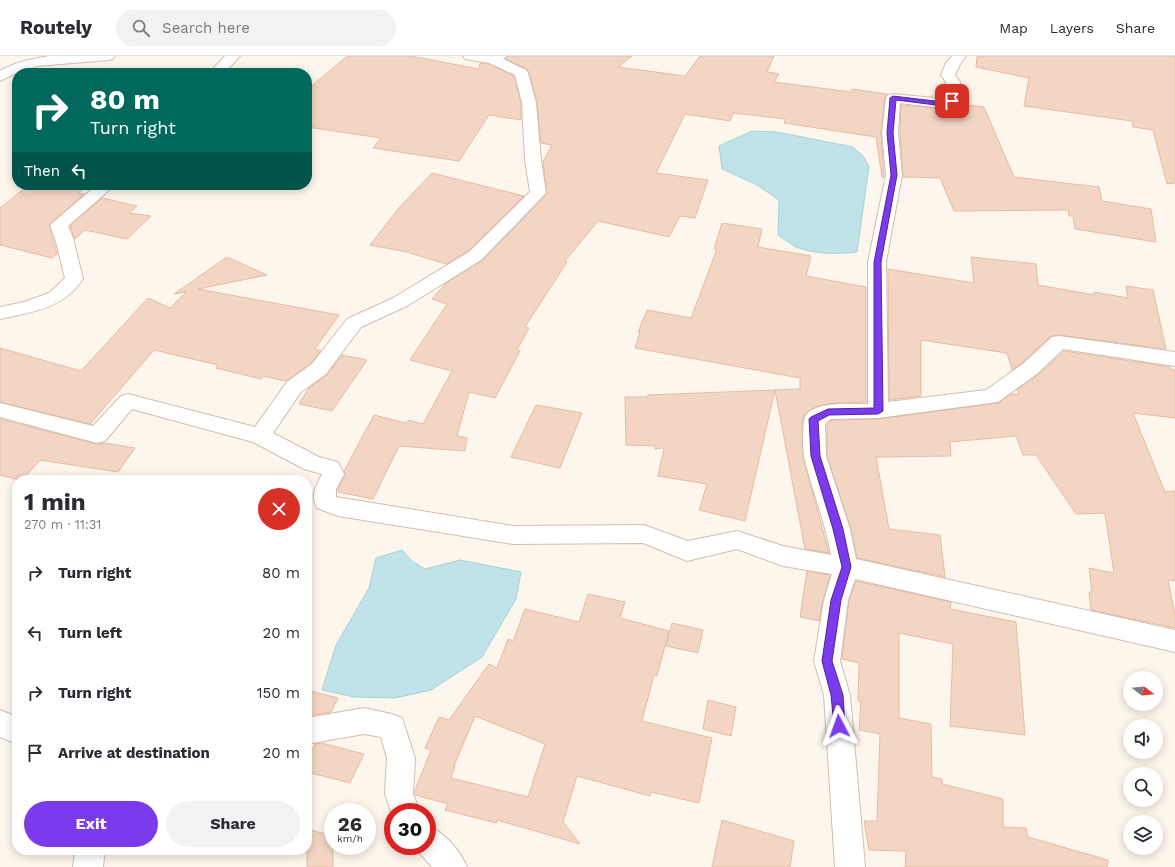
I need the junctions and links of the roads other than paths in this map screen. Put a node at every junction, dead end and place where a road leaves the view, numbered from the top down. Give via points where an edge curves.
1 (108, 56) edge
2 (234, 56) edge
3 (470, 56) edge
4 (959, 56) edge
5 (496, 58) edge
6 (18, 68) edge
7 (221, 68) edge
8 (12, 70) edge
9 (0, 77) edge
10 (101, 190) edge
11 (0, 313) edge
12 (1175, 359) edge
13 (0, 410) edge
14 (878, 411) junction
15 (260, 436) junction
16 (846, 567) junction
17 (1175, 641) edge
18 (0, 723) edge
19 (12, 729) edge
20 (312, 730) edge
21 (402, 803) edge
22 (436, 850) edge
23 (89, 855) edge
24 (88, 867) edge
25 (452, 867) edge
26 (850, 867) edge

1 - 6 street via 29,63
2 - 7 street
3 - 5 street
4 - 14 street via 948,75 953,82 952,101 944,104 893,98 890,133 894,175 877,262
5 - 15 street via 521,72 529,103 538,193 475,256 400,302 354,323 318,369 294,387
8 - 9 street
10 - 11 street via 59,225 74,279 56,297
12 - 14 street via 1059,342 1031,368 991,397
13 - 15 street via 97,435 128,401
14 - 16 street via 828,412 814,419 815,456 838,529
15 - 16 street via 312,463 330,468 333,474 324,488 325,502 338,507 513,535 644,534 687,551 736,540 783,556
16 - 17 street
16 - 26 street via 836,600 827,661 837,695
18 - 19 street
20 - 21 street via 364,721 392,727 402,758 400,794
22 - 25 street
23 - 24 street

